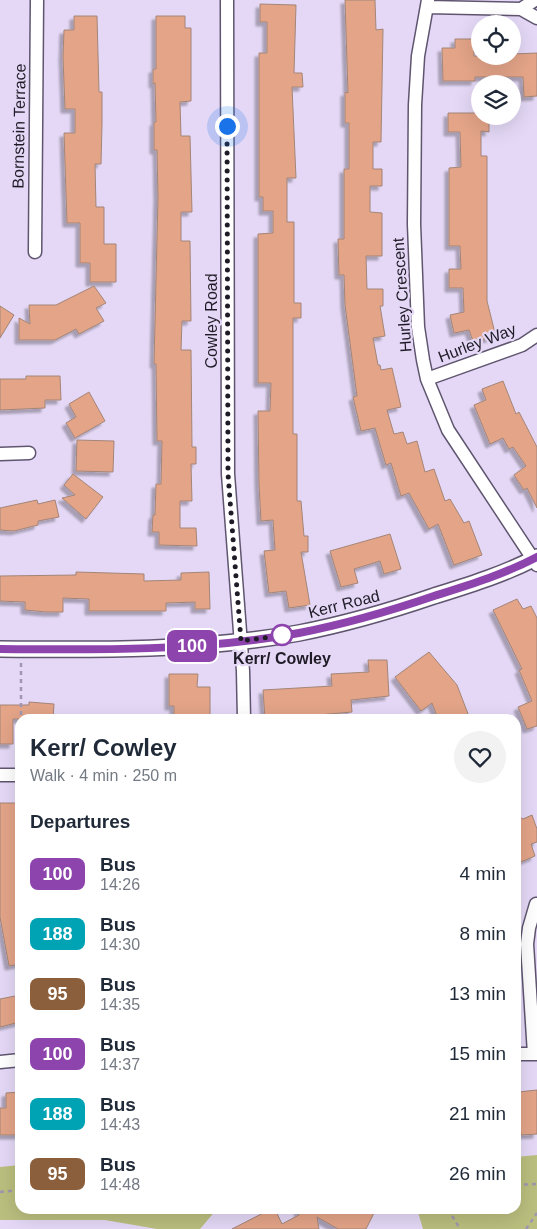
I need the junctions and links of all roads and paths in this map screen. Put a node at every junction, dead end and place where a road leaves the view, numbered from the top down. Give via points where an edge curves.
1 (37, 0) edge
2 (227, 0) edge
3 (535, 0) edge
4 (427, 4) edge
5 (521, 9) junction
6 (537, 18) edge
7 (34, 252) dead end
8 (537, 335) edge
9 (428, 379) junction
10 (29, 453) dead end
11 (0, 454) edge
12 (535, 561) edge
13 (241, 641) junction
14 (0, 649) edge
15 (21, 666) dead end
16 (21, 714) edge
17 (244, 714) edge
18 (0, 775) edge
19 (15, 775) edge
20 (536, 904) edge
21 (521, 1054) edge
22 (536, 1054) edge
23 (15, 1060) edge
24 (0, 1062) edge
25 (537, 1184) edge
26 (521, 1185) edge
27 (15, 1190) edge
28 (0, 1192) edge
29 (537, 1213) edge
30 (451, 1214) edge
31 (460, 1229) edge
32 (526, 1229) edge

1 - 7 street, Bornstein Terrace
2 - 13 street, Cowley Road via 228,474
3 - 5 street
4 - 5 street
4 - 9 street, Hurley Crescent via 418,56 415,105 414,224 418,327
5 - 6 street
8 - 9 street, Hurley Way via 522,344
9 - 12 street, Hurley Crescent via 448,430
10 - 11 street
12 - 13 street, Kerr Road via 384,612 299,633
13 - 14 street, Kerr Road via 176,647
13 - 17 street, Cowley Road
15 - 16 path
18 - 19 street
20 - 22 street via 527,944
21 - 22 street
23 - 24 street
25 - 26 path
27 - 28 path
29 - 32 path
30 - 31 path

